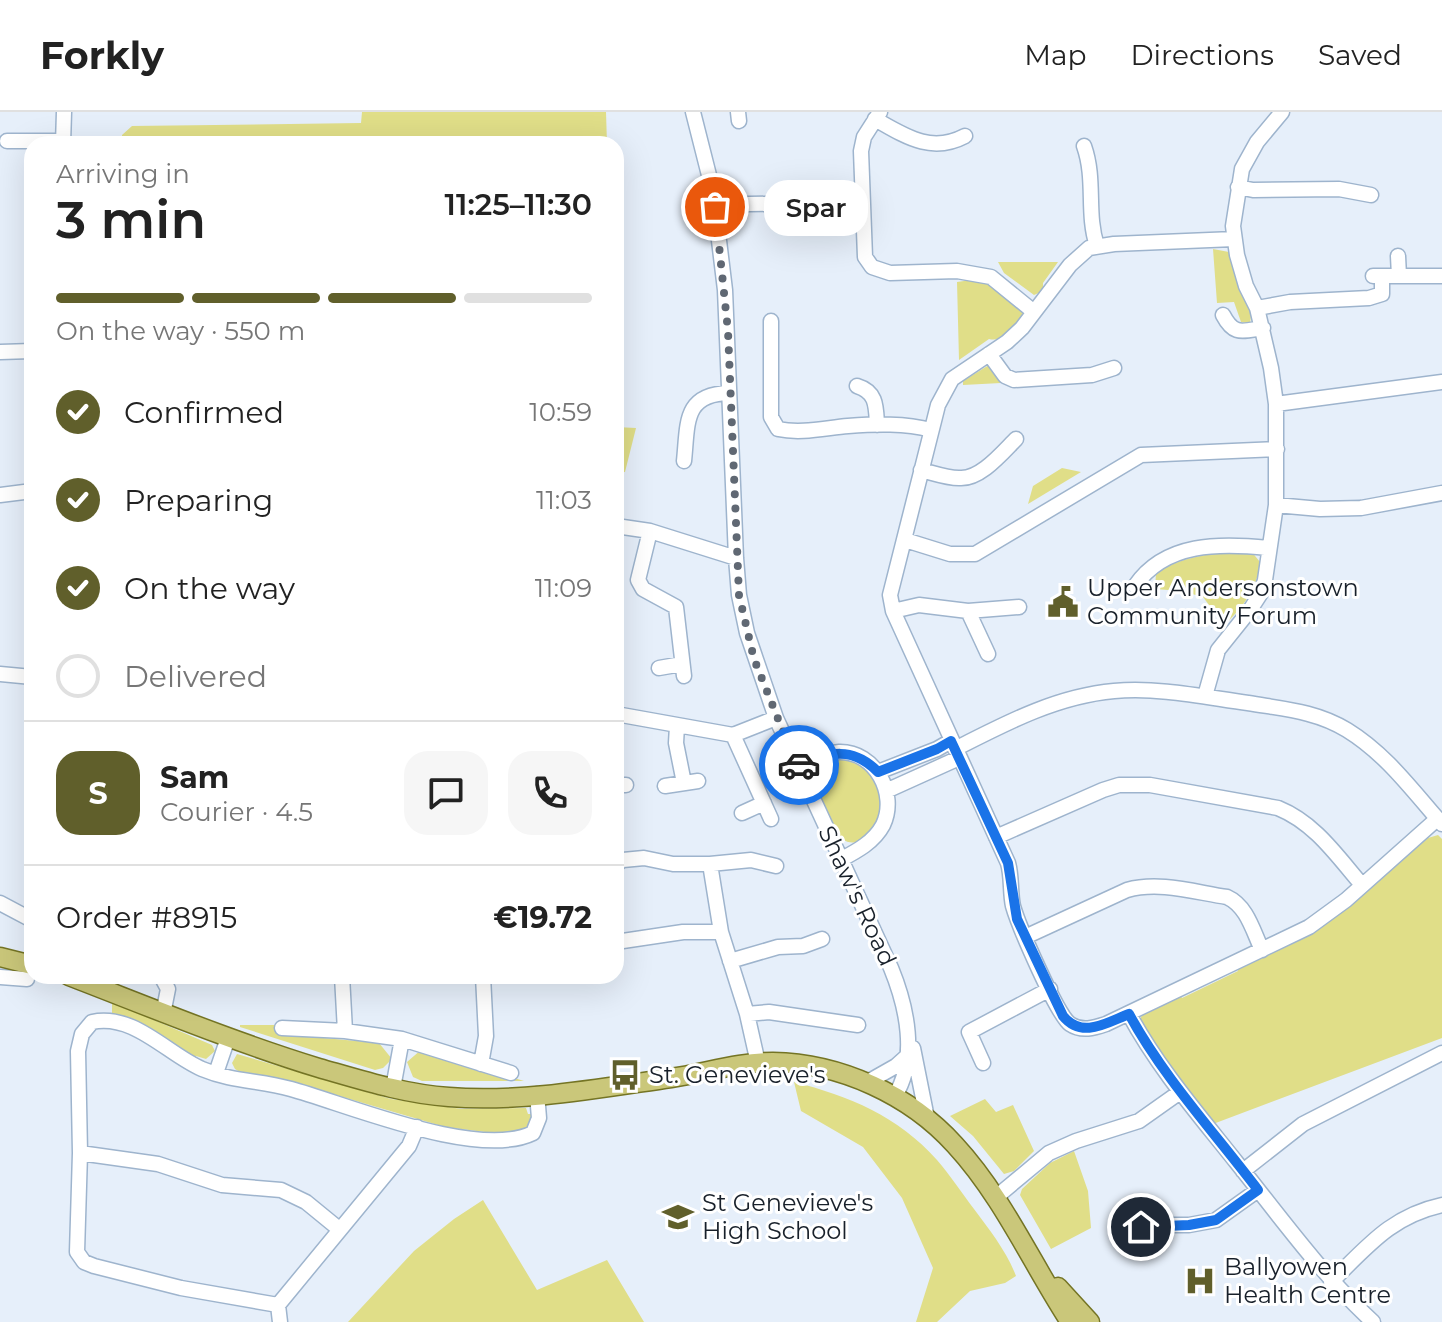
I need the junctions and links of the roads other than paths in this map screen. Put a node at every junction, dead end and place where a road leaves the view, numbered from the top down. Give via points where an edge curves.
1 (64, 112) edge
2 (693, 112) edge
3 (1280, 112) edge
4 (878, 115) edge
5 (63, 136) edge
6 (965, 136) dead end
7 (7, 141) dead end
8 (24, 141) edge
9 (1084, 146) dead end
10 (1238, 187) junction
11 (1371, 195) dead end
12 (862, 203) junction
13 (715, 207) junction
14 (1234, 239) junction
15 (1097, 246) junction
16 (1398, 256) dead end
17 (1399, 276) junction
18 (1442, 276) edge
19 (1257, 308) junction
20 (1034, 312) junction
21 (1223, 315) dead end
22 (771, 321) dead end
23 (1263, 328) junction
24 (24, 351) edge
25 (0, 352) edge
26 (989, 354) junction
27 (1114, 368) dead end
28 (1442, 382) edge
29 (857, 386) dead end
30 (729, 393) junction
31 (1276, 404) junction
32 (877, 425) junction
33 (931, 430) junction
34 (1016, 439) dead end
35 (1277, 449) junction
36 (684, 461) dead end
37 (921, 470) junction
38 (1442, 493) edge
39 (1276, 505) junction
40 (624, 527) edge
41 (650, 531) junction
42 (905, 540) junction
43 (1268, 548) junction
44 (736, 558) junction
45 (1135, 586) dead end
46 (1019, 607) dead end
47 (893, 611) junction
48 (968, 611) junction
49 (988, 654) dead end
50 (659, 668) dead end
51 (0, 674) edge
52 (24, 676) edge
53 (1205, 696) junction
54 (624, 716) edge
55 (776, 718) junction
56 (677, 726) junction
57 (733, 735) junction
58 (955, 749) junction
59 (797, 766) junction
60 (878, 772) junction
61 (665, 786) dead end
62 (886, 791) junction
63 (764, 803) junction
64 (742, 813) dead end
65 (771, 819) dead end
66 (1440, 822) edge
67 (996, 837) junction
68 (624, 860) edge
69 (840, 860) junction
70 (710, 864) junction
71 (776, 866) dead end
72 (1362, 885) junction
73 (0, 903) edge
74 (24, 916) edge
75 (721, 932) junction
76 (1025, 937) junction
77 (822, 939) dead end
78 (624, 941) edge
79 (1262, 950) junction
80 (0, 957) edge
81 (730, 961) junction
82 (24, 969) edge
83 (24, 973) edge
84 (0, 977) edge
85 (89, 984) edge
86 (165, 984) edge
87 (342, 984) edge
88 (483, 984) edge
89 (1050, 989) junction
90 (163, 1014) junction
91 (747, 1014) junction
92 (1129, 1014) junction
93 (908, 1024) junction
94 (858, 1025) dead end
95 (282, 1028) dead end
96 (345, 1031) junction
97 (228, 1038) junction
98 (402, 1039) junction
99 (1442, 1053) edge
100 (906, 1057) junction
101 (758, 1063) junction
102 (983, 1063) dead end
103 (481, 1064) junction
104 (216, 1073) junction
105 (511, 1073) dead end
106 (866, 1083) junction
107 (393, 1088) junction
108 (1180, 1092) junction
109 (537, 1094) junction
110 (895, 1096) junction
111 (927, 1118) junction
112 (417, 1127) junction
113 (80, 1153) junction
114 (1243, 1171) junction
115 (1258, 1190) junction
116 (995, 1198) junction
117 (1442, 1205) edge
118 (339, 1229) junction
119 (1118, 1231) dead end
120 (1044, 1275) junction
121 (1331, 1282) junction
122 (278, 1305) junction
123 (280, 1322) edge
124 (1070, 1322) edge
125 (1090, 1322) edge
126 (1373, 1322) edge

1 - 5 street
2 - 13 street, Shaw's Road
3 - 10 street via 1248,155
4 - 6 street via 920,143 952,143
4 - 12 street via 861,151
7 - 8 street
9 - 15 street via 1091,165
10 - 11 street via 1339,189
10 - 14 street
12 - 13 street
12 - 20 street via 865,257 872,267 890,273 957,271 991,277
13 - 30 street, Shaw's Road
14 - 15 street
14 - 19 street
15 - 20 street via 1070,265
16 - 17 street
17 - 18 street
17 - 19 street via 1377,276 1382,294 1369,298
19 - 23 street
20 - 26 street
21 - 23 street via 1237,331
22 - 32 street via 773,425 785,431
23 - 31 street
24 - 25 street
26 - 27 street via 1014,380 1092,375
26 - 33 street via 952,379
28 - 31 street
29 - 32 street via 875,400
30 - 36 street via 705,396 692,409
30 - 44 street, Shaw's Road
31 - 35 street
32 - 33 street
33 - 37 street
34 - 37 street via 972,476 962,479
35 - 39 street
35 - 42 street via 1141,455 975,554 950,554
37 - 42 street
38 - 39 street via 1361,508
39 - 43 street
40 - 41 street
41 - 44 street
41 - 50 street via 638,580 643,589 676,607 683,670
42 - 47 street via 890,595
43 - 45 street via 1200,547 1152,565
43 - 53 street via 1261,593 1218,650
44 - 55 street, Shaw's Road via 747,633
46 - 48 street
47 - 48 street via 919,605
47 - 58 street
48 - 49 street
51 - 52 street
53 - 58 street via 1139,690 1075,697
53 - 66 street via 1300,710 1345,729 1396,770
54 - 56 street
55 - 57 street
55 - 59 street, Shaw's Road
56 - 57 street
56 - 61 street via 676,743 691,782
57 - 63 street
58 - 60 street via 937,749
58 - 62 street
58 - 67 street
59 - 60 street via 839,752 864,760
59 - 69 street, Shaw's Road
60 - 62 street
62 - 69 street via 887,815 880,830
63 - 64 street
63 - 65 street
66 - 72 street
67 - 72 street via 1103,790 1150,785 1289,813 1315,831
67 - 76 street via 1008,863 1014,907
68 - 70 street
69 - 93 street, Shaw's Road via 896,981
70 - 71 street via 751,860
70 - 75 street
72 - 79 street via 1309,927
73 - 74 street
75 - 78 street
75 - 81 street
76 - 79 street via 1127,890 1157,886 1236,900
76 - 89 street
77 - 81 street
79 - 92 street
80 - 82 main road
81 - 91 street
83 - 84 street
85 - 90 main road
86 - 90 street
87 - 96 street
88 - 103 street via 486,1036
89 - 92 street via 1063,1016 1083,1029
89 - 102 street via 969,1032
90 - 97 main road
91 - 94 street via 769,1012
91 - 101 street
92 - 108 street
93 - 100 street, Shaw's Road
93 - 111 street, Shaw's Road
95 - 96 street
96 - 98 street
97 - 104 street
97 - 107 main road
98 - 103 street
98 - 107 street
99 - 114 street via 1303,1124
100 - 106 street
100 - 110 street, Shaw's Road via 905,1077
101 - 106 main road via 819,1068
101 - 109 main road
103 - 105 street
104 - 112 street via 288,1088
104 - 113 street via 192,1064 152,1036 106,1021 92,1022 78,1051
106 - 110 main road
107 - 109 main road via 468,1098
108 - 114 street
108 - 116 street via 1125,1127 1049,1153
109 - 112 street via 539,1118 533,1133 524,1137 485,1141
110 - 111 main road
111 - 116 main road via 955,1144
112 - 118 street via 409,1146
113 - 118 street via 158,1164 222,1185 281,1190
113 - 122 street via 77,1252 84,1262 181,1288
114 - 115 street
115 - 119 street via 1216,1220
115 - 121 street
116 - 120 main road
117 - 121 street via 1405,1216
118 - 122 street
120 - 124 main road
120 - 125 main road
121 - 126 street
122 - 123 street

